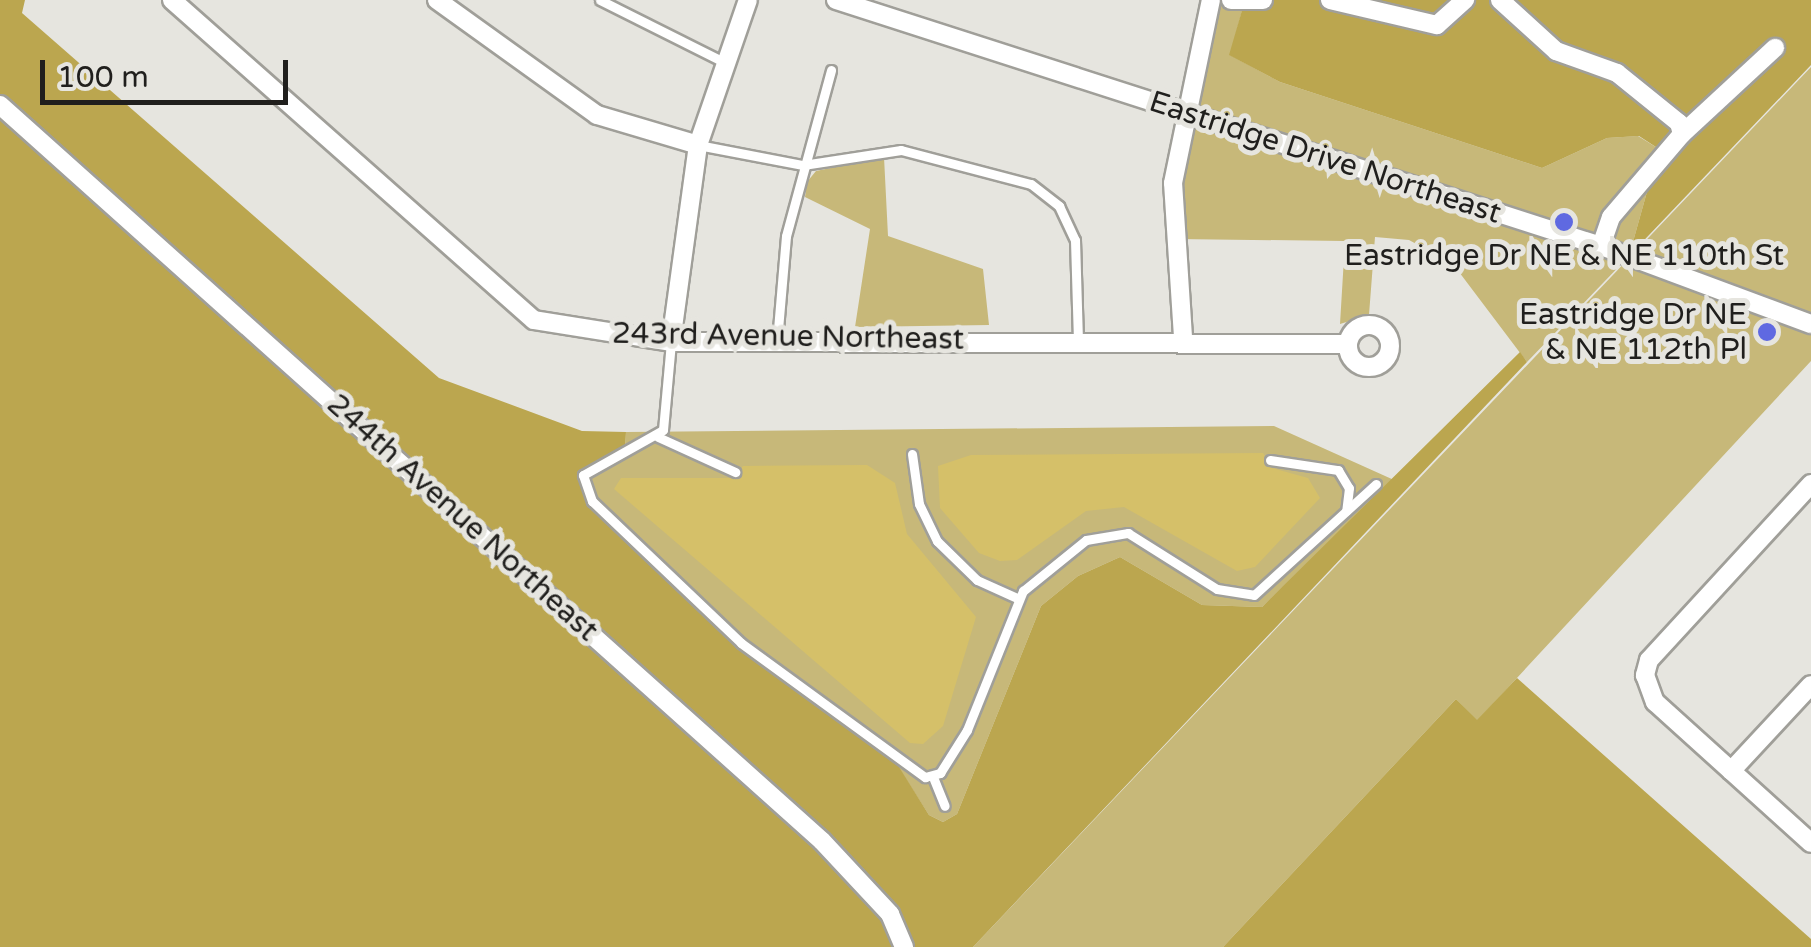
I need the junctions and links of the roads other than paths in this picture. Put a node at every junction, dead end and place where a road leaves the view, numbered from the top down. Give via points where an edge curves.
1 (172, 0) edge
2 (437, 0) edge
3 (600, 0) edge
4 (748, 0) edge
5 (836, 0) edge
6 (1211, 0) edge
7 (1231, 0) edge
8 (1262, 0) edge
9 (1330, 0) edge
10 (1465, 0) edge
11 (1501, 1) edge
12 (1775, 48) dead end
13 (724, 62) junction
14 (831, 70) dead end
15 (0, 105) edge
16 (1184, 109) junction
17 (1682, 134) junction
18 (698, 145) junction
19 (802, 165) junction
20 (1601, 246) junction
21 (1811, 324) edge
22 (1183, 337) junction
23 (1078, 339) junction
24 (777, 341) junction
25 (671, 342) junction
26 (1348, 344) dead end
27 (658, 437) junction
28 (912, 454) dead end
29 (1270, 460) dead end
30 (735, 472) dead end
31 (1376, 484) dead end
32 (1810, 485) edge
33 (1346, 513) junction
34 (1020, 599) junction
35 (1811, 685) edge
36 (1730, 772) junction
37 (933, 777) junction
38 (945, 806) dead end
39 (1811, 843) edge
40 (904, 947) edge

1 - 25 street, 243rd Avenue Northeast via 516,312 583,333
2 - 18 street via 597,115
3 - 13 lane
4 - 13 street
5 - 16 street, Eastridge Drive Northeast via 1056,76
6 - 16 street
7 - 8 street
9 - 10 street via 1438,25
11 - 17 street via 1556,51 1644,92
12 - 17 street
13 - 18 street
14 - 19 lane
15 - 40 street, 244th Avenue Northeast via 822,840 890,914
16 - 20 street, Eastridge Drive Northeast
16 - 22 street via 1174,182
17 - 20 street via 1611,218
18 - 19 lane
18 - 25 street
19 - 23 lane via 901,150 1047,194 1075,240
19 - 24 lane
20 - 21 street, Eastridge Drive Northeast
22 - 23 street, 243rd Avenue Northeast
22 - 26 street, 243rd Avenue Northeast
23 - 24 street, 243rd Avenue Northeast
24 - 25 street, 243rd Avenue Northeast
25 - 27 lane
27 - 30 lane
27 - 37 lane via 591,467 583,475 592,501 742,643 903,766
28 - 34 lane via 918,504 937,541 978,580
29 - 33 lane via 1338,470 1349,488
31 - 33 lane
32 - 36 street via 1648,660 1655,702
33 - 34 lane via 1254,595 1217,589 1144,539 1110,532 1086,540
34 - 37 lane via 967,730
35 - 36 street
36 - 39 street
37 - 38 lane

